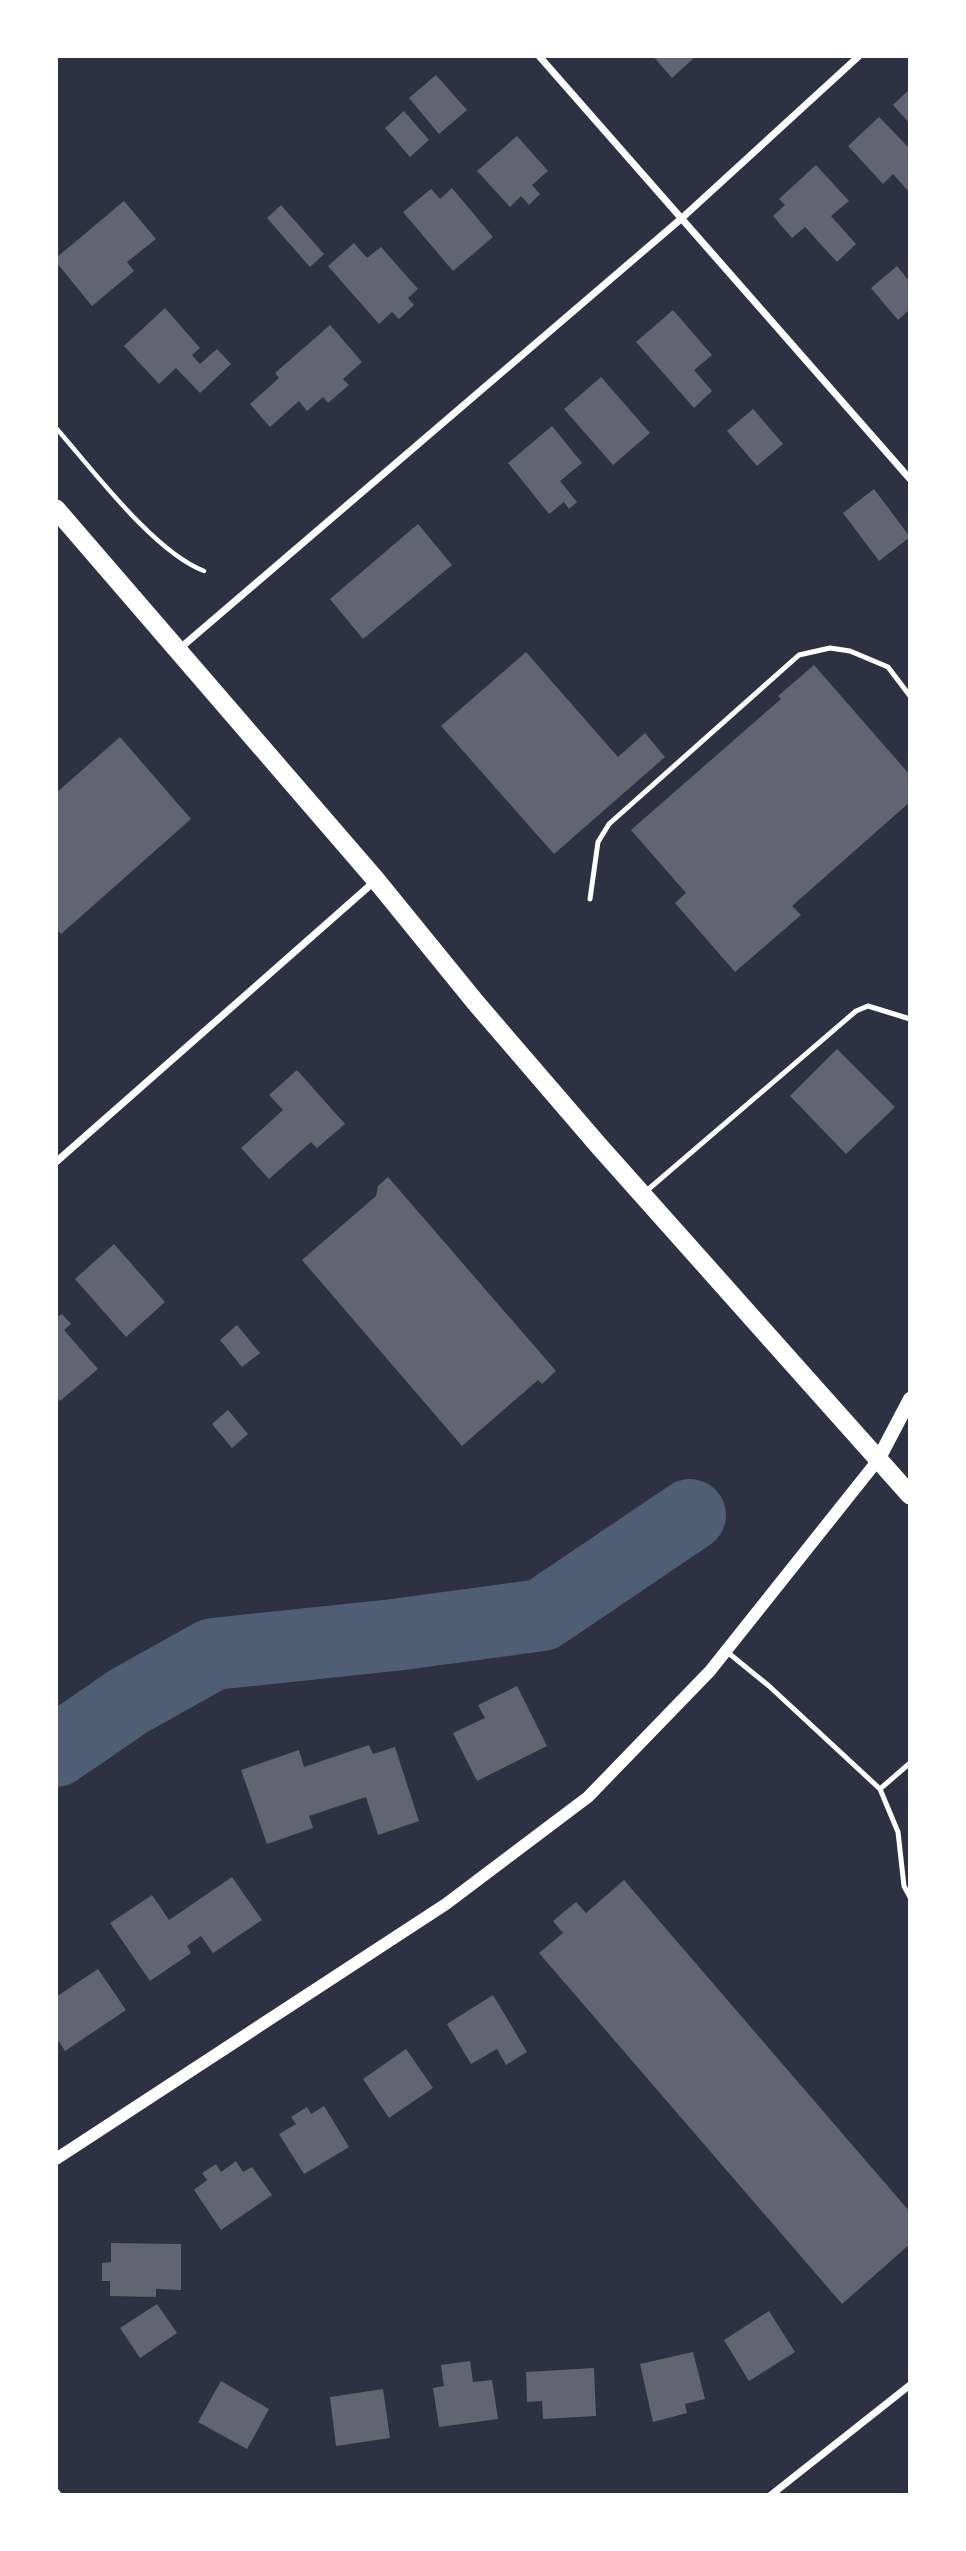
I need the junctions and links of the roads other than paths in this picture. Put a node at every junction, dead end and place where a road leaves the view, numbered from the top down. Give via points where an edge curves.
1 (539, 56) edge
2 (859, 56) edge
3 (682, 218) junction
4 (910, 479) edge
5 (56, 509) edge
6 (178, 650) junction
7 (910, 696) edge
8 (376, 880) junction
9 (590, 900) dead end
10 (910, 1019) edge
11 (56, 1161) edge
12 (642, 1195) junction
13 (910, 1399) edge
14 (878, 1460) junction
15 (910, 1494) edge
16 (726, 1651) junction
17 (910, 1763) edge
18 (880, 1789) junction
19 (910, 1897) edge
20 (56, 2159) edge
21 (910, 2385) edge
22 (771, 2495) edge

1 - 3 street
2 - 3 street
3 - 4 street
3 - 6 street
5 - 6 highway
6 - 8 highway
7 - 9 lane via 888,667 850,651 830,648 799,655 609,824 598,842
8 - 11 street
8 - 12 highway
10 - 12 lane via 868,1006 856,1011
12 - 14 highway
13 - 14 main road
14 - 15 highway
14 - 16 street
16 - 18 lane
16 - 20 street via 651,1734 577,1805 446,1904
17 - 18 lane
18 - 19 lane via 898,1832 904,1886
21 - 22 street

